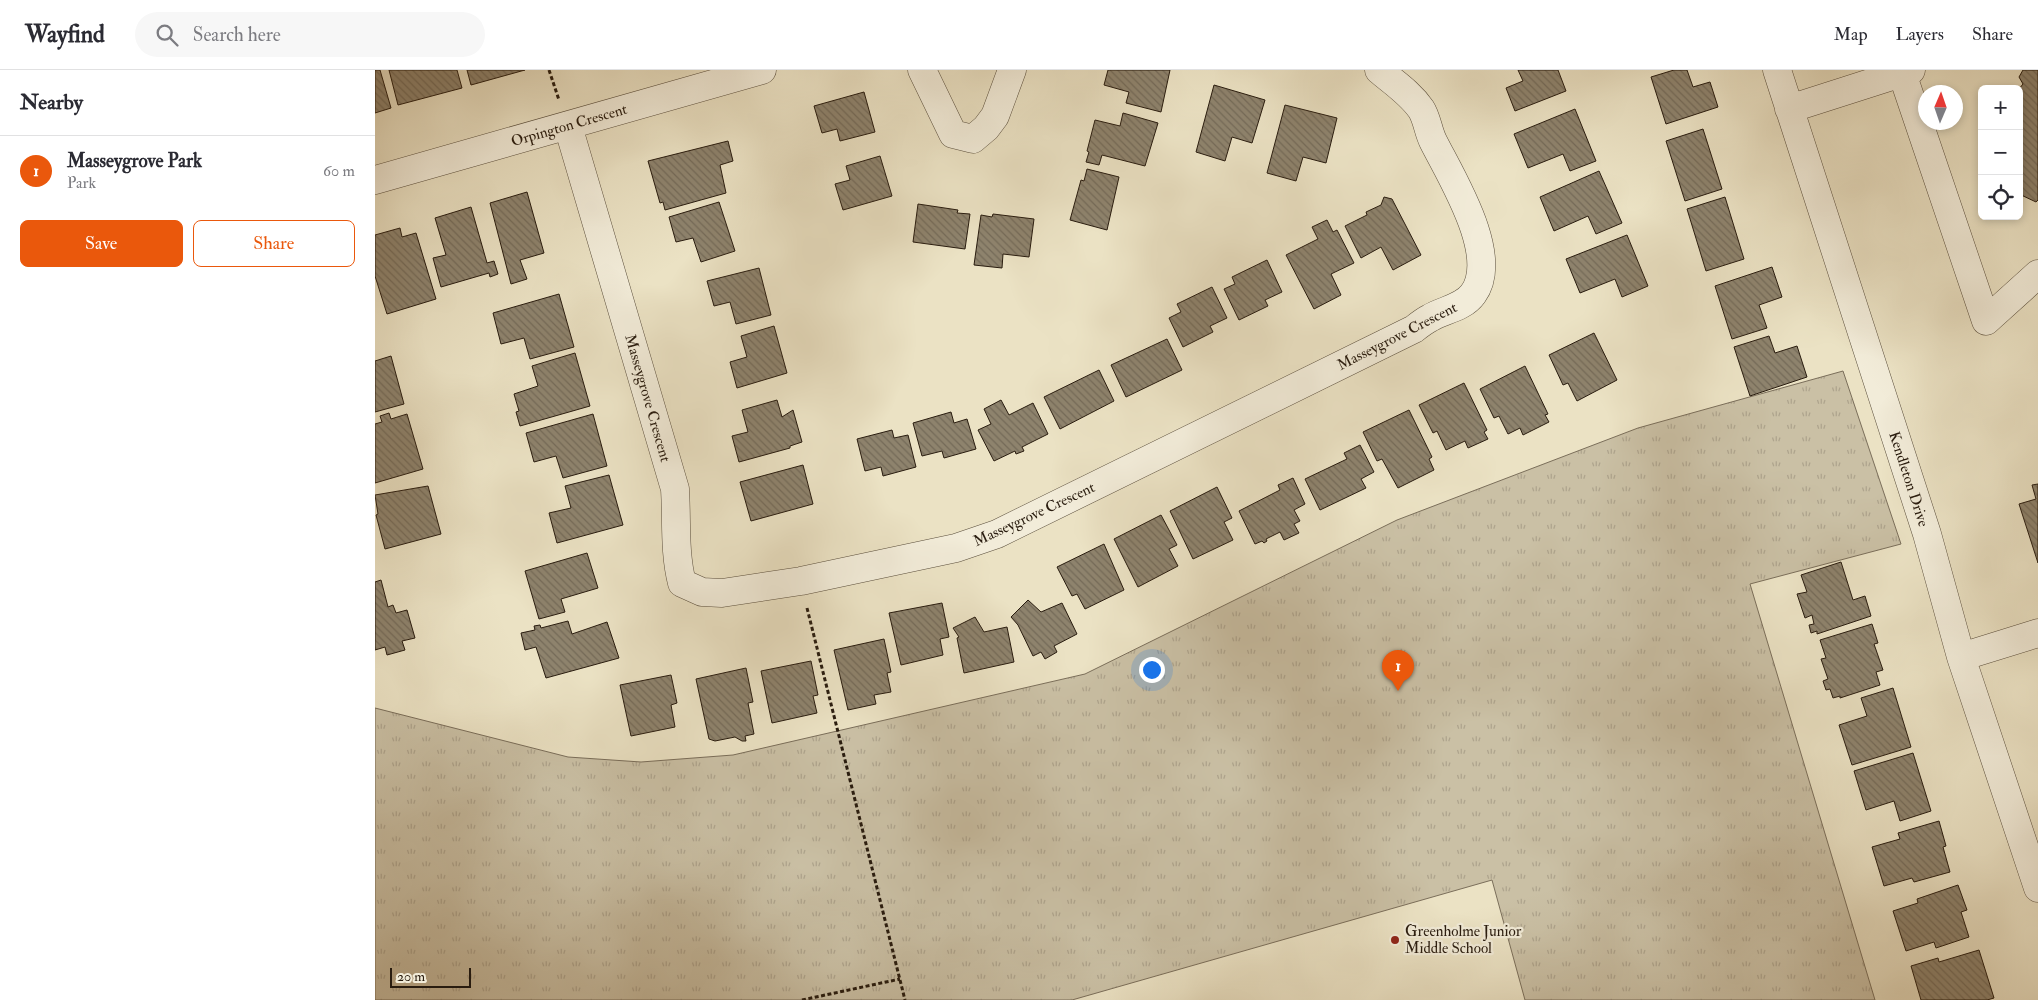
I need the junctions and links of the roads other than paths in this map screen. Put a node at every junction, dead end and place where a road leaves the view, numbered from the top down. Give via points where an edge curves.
1 (762, 70) edge
2 (921, 70) edge
3 (1012, 70) edge
4 (1379, 70) edge
5 (1777, 70) edge
6 (1907, 72) edge
7 (1789, 109) junction
8 (568, 126) junction
9 (375, 180) edge
10 (2038, 274) edge
11 (2038, 633) edge
12 (1961, 657) junction
13 (2038, 888) edge

1 - 8 street, Orpington Crescent
2 - 3 street via 953,134 973,139 995,116
4 - 8 street, Masseygrove Crescent via 1402,88 1421,110 1432,139 1469,210 1479,247 1481,275 1473,295 1414,329 997,534 956,548 801,581 722,593 702,592 682,583 676,542 675,489
5 - 7 street, Kendleton Drive
6 - 7 street
6 - 10 street via 1986,321
7 - 12 street, Kendleton Drive via 1927,534
8 - 9 street, Orpington Crescent
11 - 12 street
12 - 13 street, Kendleton Drive

